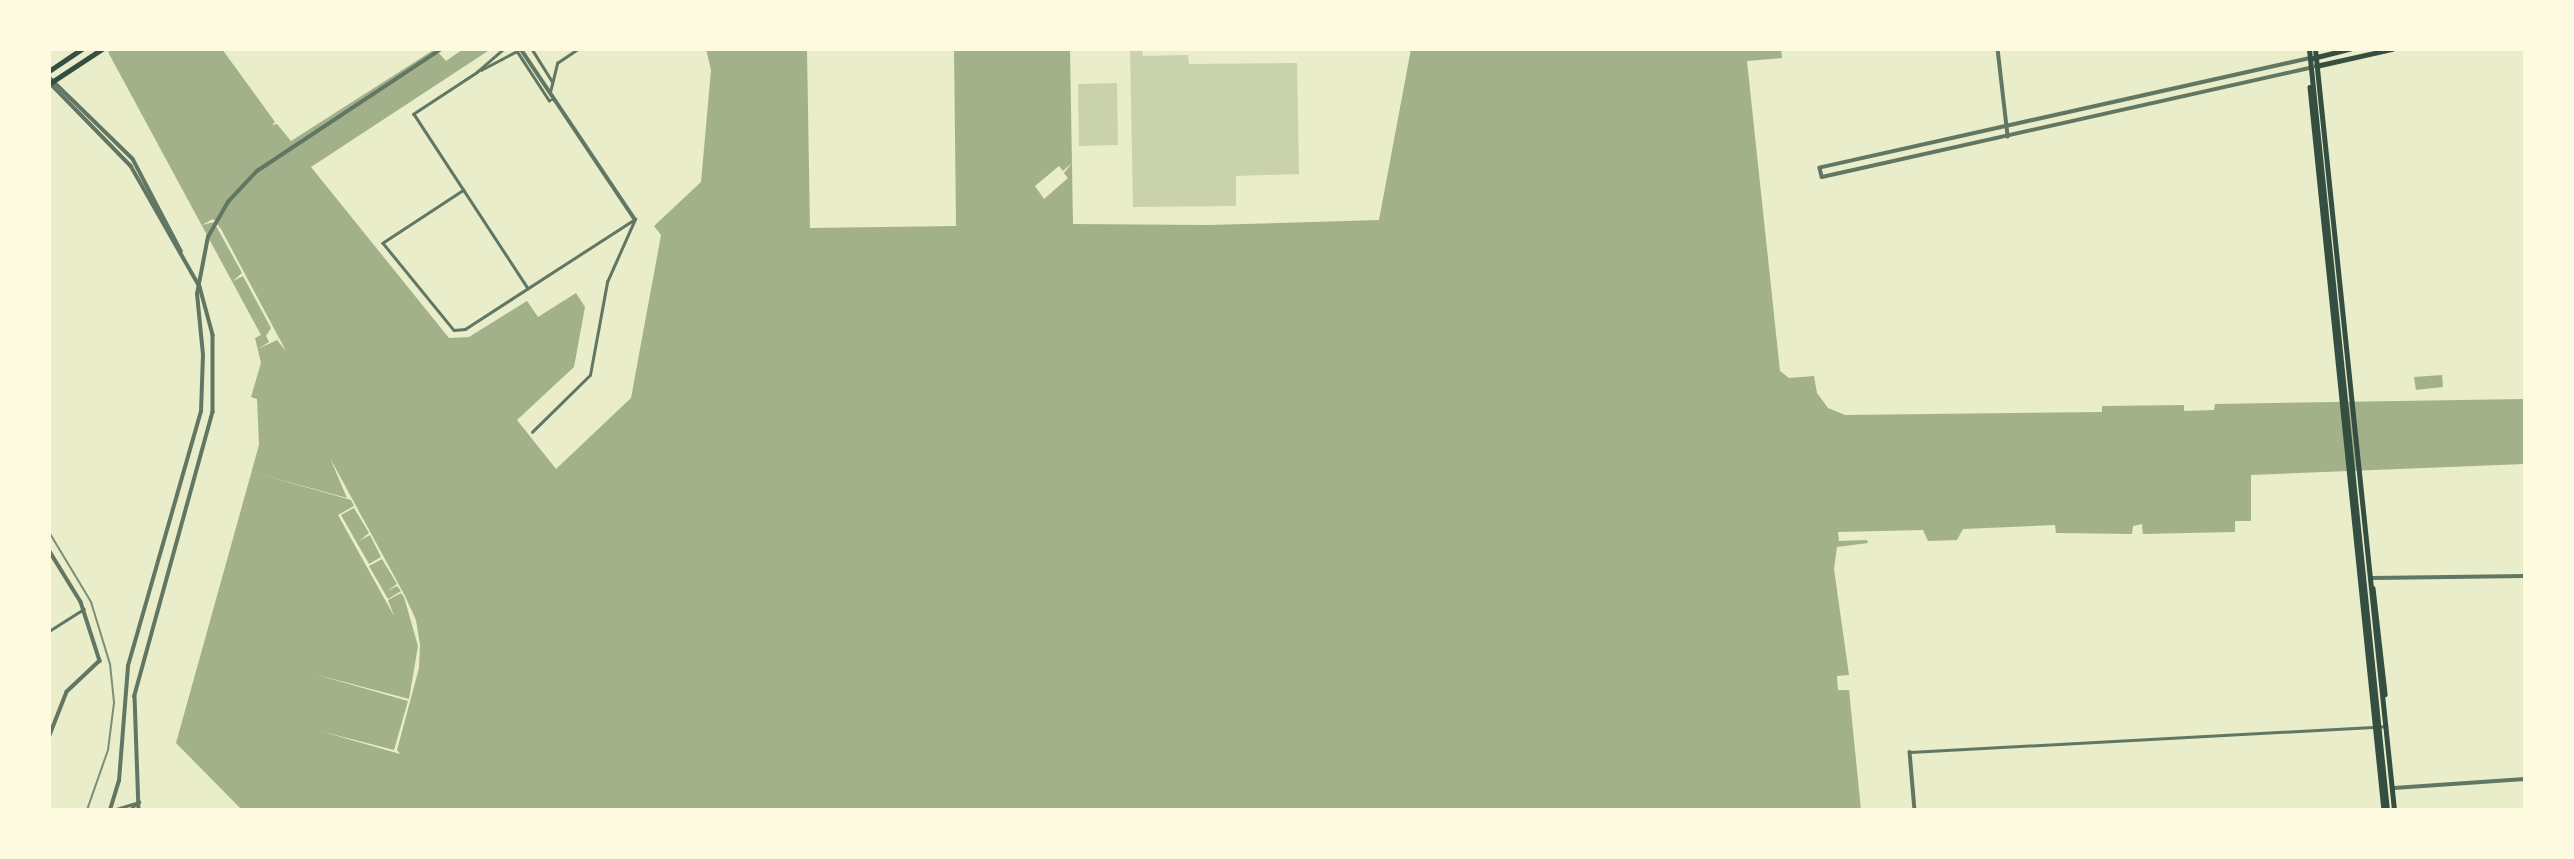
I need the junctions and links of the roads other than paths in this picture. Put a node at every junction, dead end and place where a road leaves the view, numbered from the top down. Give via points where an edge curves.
1 (82, 49) edge
2 (102, 49) edge
3 (441, 49) edge
4 (504, 49) edge
5 (522, 49) edge
6 (532, 49) edge
7 (578, 49) edge
8 (1998, 49) edge
9 (2309, 49) edge
10 (2315, 49) edge
11 (2350, 49) edge
12 (2392, 49) edge
13 (2311, 58) junction
14 (2312, 67) junction
15 (49, 71) edge
16 (478, 72) junction
17 (50, 81) edge
18 (552, 81) junction
19 (550, 92) junction
20 (556, 100) junction
21 (2007, 126) junction
22 (2008, 136) junction
23 (464, 190) junction
24 (635, 219) junction
25 (529, 289) junction
26 (532, 432) dead end
27 (49, 550) edge
28 (2525, 576) edge
29 (2372, 578) junction
30 (84, 609) junction
31 (49, 631) edge
32 (2388, 726) junction
33 (2375, 727) junction
34 (49, 738) edge
35 (1910, 752) joint
36 (2525, 779) edge
37 (2394, 788) junction
38 (139, 802) junction
39 (112, 810) edge
40 (129, 810) edge
41 (139, 810) edge
42 (1915, 810) edge
43 (2385, 810) edge
44 (2395, 810) edge

1 - 15 main road
2 - 17 main road
3 - 39 street via 257,172 228,202 208,237 197,294 204,377 201,412 131,654
4 - 16 street
5 - 19 street
6 - 18 street
7 - 18 street via 557,63
8 - 21 street
9 - 43 highway
10 - 44 highway
11 - 13 main road
12 - 14 main road
13 - 14 main road
13 - 21 street
14 - 22 street
14 - 29 main road
14 - 33 main road
16 - 20 street via 517,51 549,100
16 - 23 street via 414,114
17 - 38 street via 133,159 210,316 215,396 141,664 135,717
18 - 19 street
19 - 20 street
20 - 24 street
21 - 22 street
21 - 22 street via 1820,168 1822,177
23 - 25 street
23 - 25 street via 383,243 454,330 465,329
24 - 25 street
24 - 26 street via 607,282 590,375
27 - 30 street
28 - 29 street
29 - 32 main road
30 - 31 street
30 - 34 street via 100,661 68,692
32 - 33 street
32 - 37 main road
33 - 35 street
33 - 43 main road
35 - 42 street
36 - 37 street
37 - 44 main road
38 - 39 street
38 - 40 street
38 - 41 street

